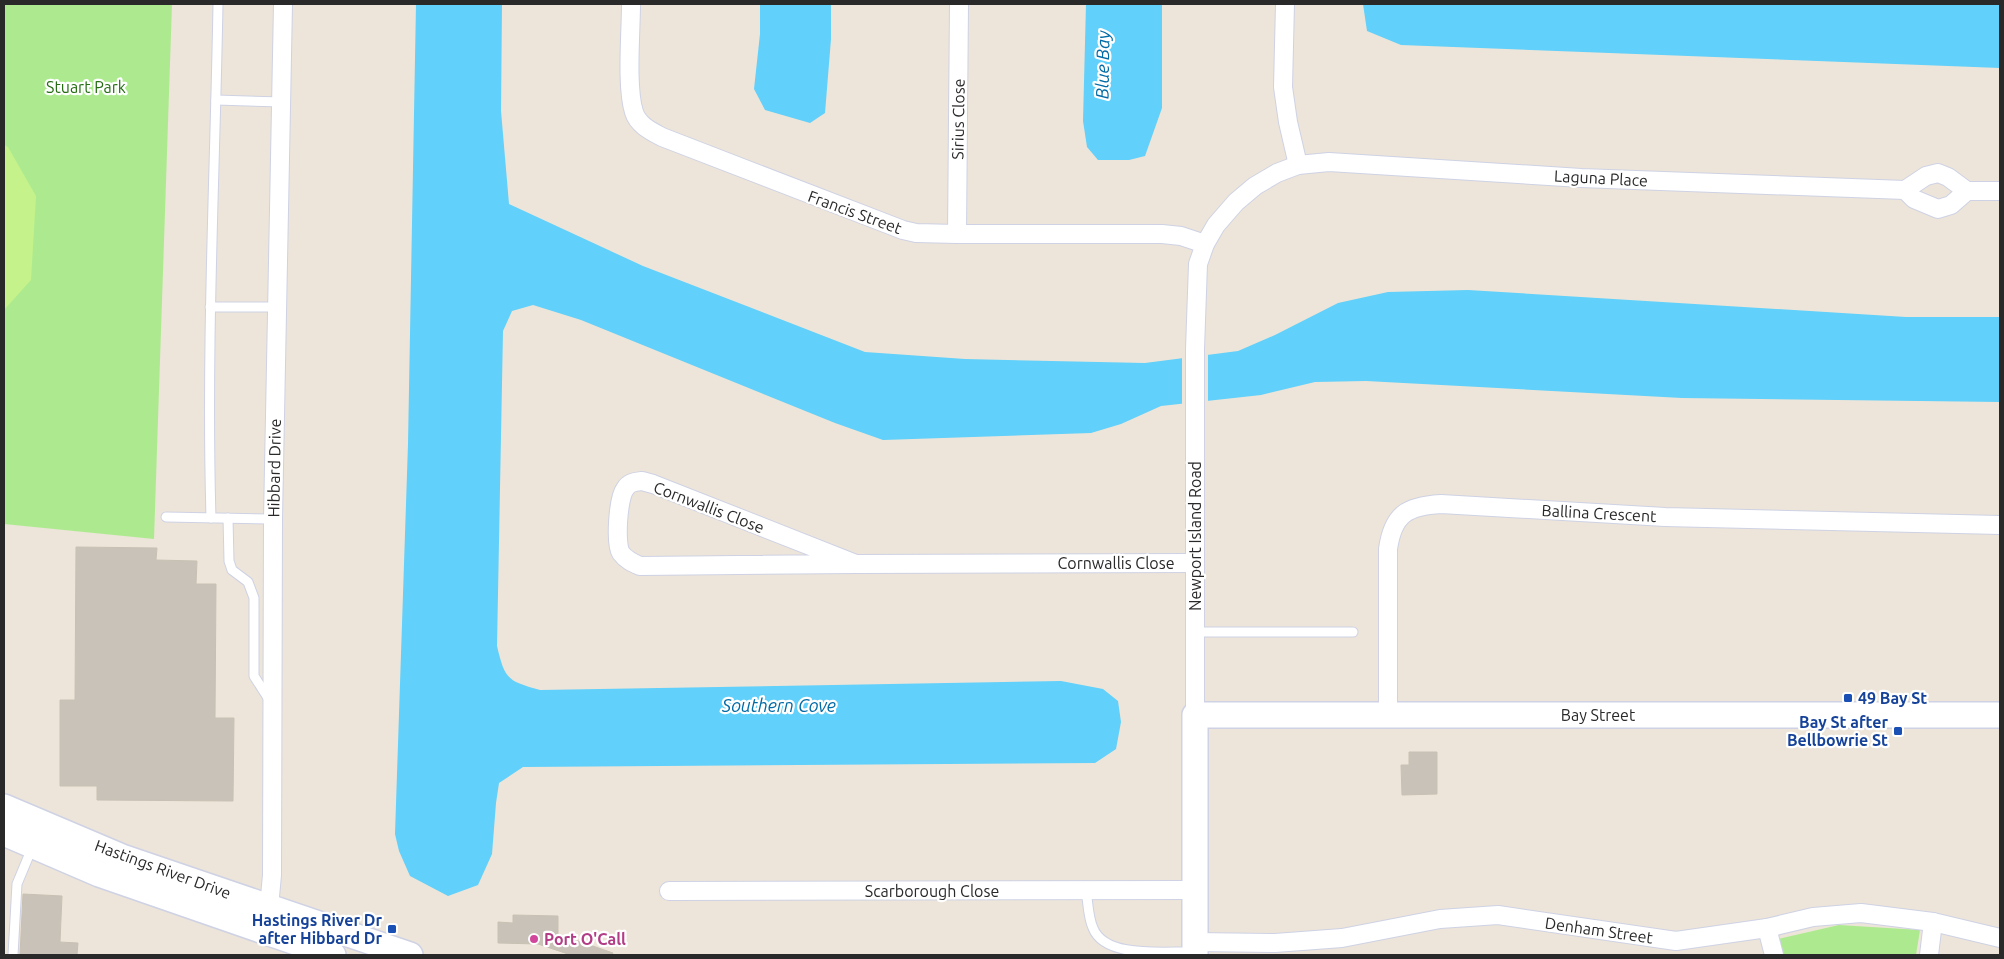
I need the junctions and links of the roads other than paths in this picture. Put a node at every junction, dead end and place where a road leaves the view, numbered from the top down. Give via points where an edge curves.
1 (218, 4) edge
2 (283, 4) edge
3 (631, 4) edge
4 (959, 4) edge
5 (1285, 4) edge
6 (216, 100) junction
7 (282, 102) junction
8 (1298, 165) junction
9 (1905, 190) junction
10 (1967, 191) junction
11 (2000, 191) edge
12 (957, 234) junction
13 (1205, 244) junction
14 (210, 307) junction
15 (276, 307) junction
16 (166, 517) dead end
17 (211, 518) junction
18 (228, 518) junction
19 (273, 519) junction
20 (2000, 525) edge
21 (1196, 563) junction
22 (856, 564) junction
23 (1195, 632) junction
24 (1353, 632) dead end
25 (272, 706) junction
26 (1195, 714) junction
27 (1388, 714) junction
28 (2000, 715) edge
29 (4, 807) edge
30 (4, 833) edge
31 (33, 846) junction
32 (1086, 890) junction
33 (1196, 890) junction
34 (669, 891) dead end
35 (270, 907) junction
36 (1933, 922) junction
37 (1767, 928) junction
38 (267, 932) junction
39 (2000, 938) edge
40 (1195, 950) edge
41 (13, 955) edge
42 (333, 955) edge
43 (410, 955) edge
44 (1774, 955) edge
45 (1929, 955) edge

1 - 6 lane
2 - 7 street, Hibbard Drive
3 - 12 street, Francis Street via 631,95 634,114 645,128 889,226 916,233
4 - 12 street, Sirius Close
5 - 8 street via 1283,87
6 - 7 lane
6 - 14 lane
7 - 15 street, Hibbard Drive
8 - 9 street, Laguna Place via 1329,162 1581,178
8 - 13 street, Newport Island Road via 1255,186 1236,202
9 - 10 street via 1926,176 1938,173
9 - 10 street via 1914,199 1938,209 1951,205
10 - 11 street
12 - 13 street, Francis Street via 1162,234
13 - 21 street, Newport Island Road via 1198,264 1195,348
14 - 15 lane
14 - 17 lane
15 - 19 street, Hibbard Drive
16 - 17 lane
17 - 18 lane
18 - 19 lane
18 - 25 lane via 228,561 232,570 248,582 254,598 254,676
19 - 25 street, Hibbard Drive
20 - 27 street, Ballina Crescent via 1684,518 1442,504 1417,508 1399,518 1393,526 1388,549
21 - 22 street, Cornwallis Close
21 - 23 street, Newport Island Road
22 - 22 street, Cornwallis Close via 640,566 620,552 617,541 624,490 630,483 642,481 653,484
23 - 24 lane
23 - 26 street, Newport Island Road
25 - 35 street, Hibbard Drive
26 - 27 street, Bay Street
26 - 33 street, Newport Island Road
27 - 28 street, Bay Street
29 - 35 street, Hastings River Drive via 122,857
30 - 31 street, Hastings River Drive
31 - 38 street, Hastings River Drive via 99,874
31 - 41 lane via 17,884
32 - 33 street, Scarborough Close
32 - 34 street, Scarborough Close
32 - 40 lane via 1093,928 1109,946 1126,950
33 - 40 street, Newport Island Road
35 - 38 street, Hibbard Drive
35 - 43 street, Hastings River Drive
36 - 37 street, Denham Street via 1862,913 1812,917
36 - 39 street, Denham Street
36 - 45 street
37 - 40 street, Denham Street via 1676,941 1498,915 1440,919 1342,938
37 - 44 street
38 - 42 street, Hastings River Drive

